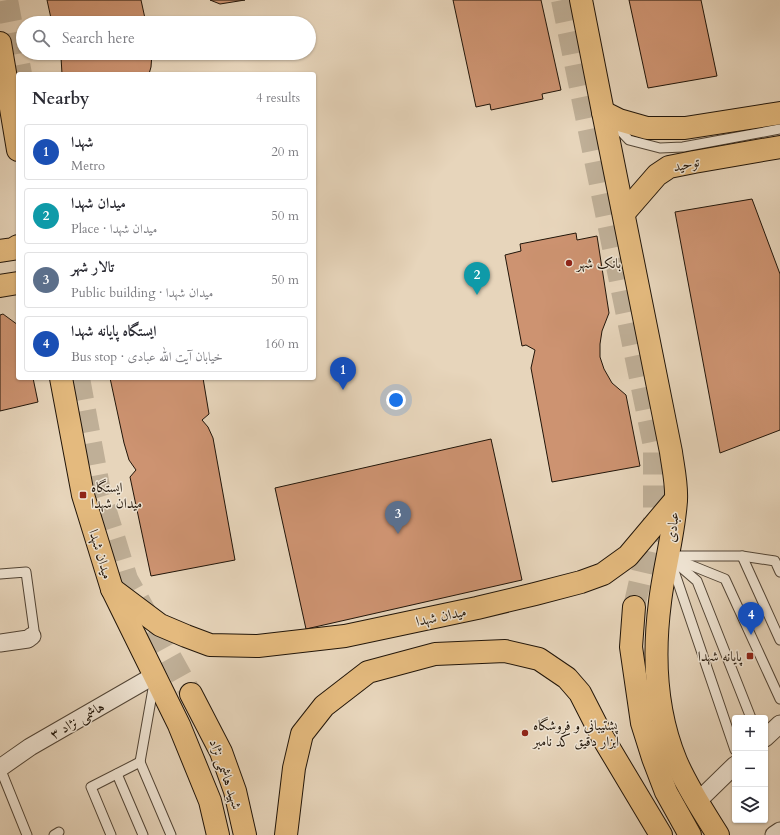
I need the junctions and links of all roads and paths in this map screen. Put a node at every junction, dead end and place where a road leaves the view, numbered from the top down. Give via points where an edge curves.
1 (581, 0) edge
2 (0, 43) edge
3 (603, 112) junction
4 (780, 113) edge
5 (780, 129) edge
6 (16, 138) edge
7 (774, 148) edge
8 (624, 213) junction
9 (16, 247) edge
10 (0, 251) edge
11 (16, 283) edge
12 (0, 286) edge
13 (61, 380) edge
14 (676, 499) junction
15 (668, 556) junction
16 (742, 556) junction
17 (780, 572) edge
18 (0, 574) edge
19 (112, 588) junction
20 (634, 607) tunnel mouth
21 (32, 636) joint
22 (780, 640) edge
23 (0, 643) edge
24 (155, 675) junction
25 (191, 694) tunnel mouth
26 (780, 699) edge
27 (750, 715) edge
28 (780, 724) edge
29 (768, 735) edge
30 (732, 741) edge
31 (140, 762) junction
32 (0, 768) edge
33 (732, 768) edge
34 (117, 774) junction
35 (697, 802) junction
36 (780, 831) edge
37 (27, 835) edge
38 (111, 835) edge
39 (143, 835) edge
40 (171, 835) edge
41 (218, 835) edge
42 (245, 835) edge
43 (286, 835) edge
44 (661, 835) edge
45 (690, 835) edge
46 (718, 835) edge
47 (774, 835) edge

1 - 3 main road
2 - 6 main road
3 - 4 main road via 619,120 647,128 684,128
3 - 5 lane via 629,140 660,148 683,147
3 - 8 main road
7 - 8 main road, توحید via 669,167 657,175
8 - 14 main road via 671,452
9 - 10 main road
11 - 12 main road
13 - 19 main road, میدان شهدا via 83,495
14 - 15 main road, عبادی
14 - 19 main road, میدان شهدا via 628,556 603,574 528,596 345,636 258,646 210,645 160,625
15 - 16 lane
15 - 26 lane via 725,580
15 - 27 lane via 697,581
15 - 30 lane
15 - 35 main road, عبادی via 660,601 656,651 658,690 665,726 676,761
16 - 17 lane via 775,561
16 - 22 lane
18 - 21 lane via 26,572 34,630
19 - 24 main road
20 - 45 main road via 632,647 642,723 666,792
21 - 23 street
24 - 31 lane
24 - 32 street, هاشمی نژاد ۳ via 30,747
24 - 41 main road via 210,801
25 - 42 main road, شهید هاشمی نژاد via 221,752
28 - 29 street
31 - 34 lane
31 - 40 lane
32 - 37 lane
33 - 35 street
34 - 38 lane via 91,787
34 - 39 lane
35 - 46 main road, عبادی
36 - 47 street
43 - 44 main road via 294,768 302,734 324,706 368,672 435,654 505,651 539,659 566,678 580,692 603,738

